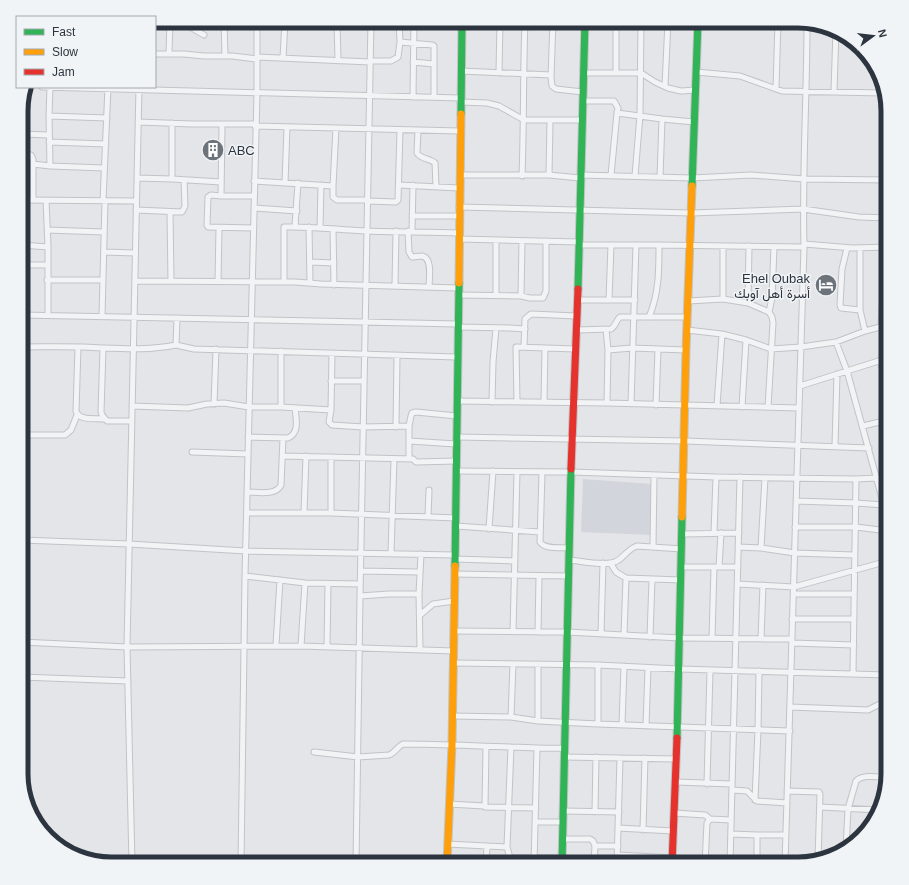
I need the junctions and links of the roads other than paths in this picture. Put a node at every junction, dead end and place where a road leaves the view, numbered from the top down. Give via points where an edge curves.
1 (170, 28) edge
2 (192, 28) edge
3 (224, 28) edge
4 (257, 28) edge
5 (285, 28) edge
6 (337, 28) edge
7 (371, 28) edge
8 (399, 28) edge
9 (414, 28) edge
10 (462, 28) edge
11 (500, 28) edge
12 (525, 28) edge
13 (553, 28) edge
14 (585, 28) edge
15 (616, 28) edge
16 (641, 28) edge
17 (668, 28) edge
18 (698, 28) edge
19 (778, 28) edge
20 (807, 29) edge
21 (204, 35) dead end
22 (836, 37) edge
23 (400, 42) junction
24 (414, 43) junction
25 (169, 53) junction
26 (156, 54) edge
27 (225, 56) junction
28 (257, 58) junction
29 (283, 58) junction
30 (338, 61) junction
31 (370, 61) junction
32 (413, 62) junction
33 (434, 64) junction
34 (461, 71) junction
35 (616, 72) junction
36 (696, 72) junction
37 (499, 73) junction
38 (583, 73) junction
39 (641, 73) junction
40 (523, 75) junction
41 (551, 76) junction
42 (665, 86) junction
43 (50, 88) edge
44 (108, 88) edge
45 (139, 88) edge
46 (776, 89) junction
47 (696, 90) junction
48 (807, 91) junction
49 (834, 91) junction
50 (583, 92) junction
51 (879, 92) edge
52 (257, 93) junction
53 (370, 96) junction
54 (413, 96) junction
55 (434, 98) junction
56 (460, 100) junction
57 (583, 101) junction
58 (617, 113) junction
59 (640, 115) junction
60 (49, 116) junction
61 (106, 118) junction
62 (524, 120) junction
63 (582, 120) junction
64 (662, 120) junction
65 (550, 121) junction
66 (138, 122) junction
67 (694, 122) junction
68 (172, 124) junction
69 (222, 125) junction
70 (255, 125) junction
71 (287, 127) junction
72 (336, 128) junction
73 (369, 129) junction
74 (400, 130) junction
75 (418, 130) junction
76 (460, 131) junction
77 (28, 134) edge
78 (49, 135) junction
79 (49, 142) junction
80 (106, 144) junction
81 (28, 155) edge
82 (33, 164) junction
83 (50, 166) junction
84 (104, 168) junction
85 (460, 175) junction
86 (549, 175) junction
87 (611, 175) junction
88 (522, 176) junction
89 (580, 176) junction
90 (635, 176) junction
91 (660, 177) junction
92 (137, 178) junction
93 (692, 178) junction
94 (172, 179) junction
95 (804, 179) junction
96 (184, 180) junction
97 (881, 180) edge
98 (221, 182) junction
99 (254, 182) junction
100 (285, 183) junction
101 (298, 183) junction
102 (321, 185) junction
103 (399, 185) junction
104 (413, 185) junction
105 (333, 186) junction
106 (436, 186) junction
107 (459, 188) junction
108 (221, 196) junction
109 (254, 196) junction
110 (28, 200) edge
111 (33, 200) junction
112 (46, 200) junction
113 (104, 201) junction
114 (136, 201) junction
115 (368, 201) junction
116 (459, 207) junction
117 (254, 208) junction
118 (803, 209) junction
119 (136, 210) junction
120 (297, 210) junction
121 (580, 210) junction
122 (170, 212) junction
123 (691, 213) junction
124 (412, 216) junction
125 (459, 216) junction
126 (881, 218) edge
127 (295, 226) junction
128 (309, 227) junction
129 (219, 228) junction
130 (253, 228) junction
131 (320, 228) junction
132 (333, 228) junction
133 (47, 230) junction
134 (367, 231) junction
135 (396, 231) junction
136 (410, 231) junction
137 (104, 232) junction
138 (459, 236) junction
139 (496, 240) junction
140 (522, 241) junction
141 (546, 241) junction
142 (579, 244) junction
143 (611, 245) junction
144 (636, 245) junction
145 (659, 245) junction
146 (804, 245) junction
147 (28, 246) edge
148 (690, 246) junction
149 (723, 246) junction
150 (749, 246) junction
151 (48, 247) junction
152 (774, 247) junction
153 (881, 247) edge
154 (847, 248) junction
155 (860, 248) junction
156 (104, 252) junction
157 (135, 253) junction
158 (310, 262) junction
159 (334, 263) junction
160 (28, 265) edge
161 (48, 265) junction
162 (47, 280) junction
163 (103, 280) junction
164 (135, 281) junction
165 (171, 281) junction
166 (218, 282) junction
167 (252, 282) junction
168 (284, 282) junction
169 (310, 283) junction
170 (334, 285) junction
171 (366, 285) junction
172 (395, 286) junction
173 (429, 287) junction
174 (458, 291) junction
175 (496, 296) junction
176 (521, 296) junction
177 (723, 299) junction
178 (577, 300) junction
179 (609, 300) junction
180 (635, 300) junction
181 (688, 302) junction
182 (748, 303) junction
183 (860, 310) junction
184 (769, 312) junction
185 (28, 315) edge
186 (48, 315) junction
187 (102, 316) junction
188 (576, 316) junction
189 (134, 317) junction
190 (632, 317) junction
191 (649, 317) junction
192 (688, 317) junction
193 (178, 318) junction
194 (251, 320) junction
195 (365, 322) junction
196 (458, 326) junction
197 (881, 326) edge
198 (496, 328) junction
199 (525, 329) junction
200 (606, 329) junction
201 (576, 330) junction
202 (687, 330) junction
203 (864, 331) junction
204 (722, 334) junction
205 (746, 340) junction
206 (836, 342) junction
207 (176, 345) junction
208 (28, 347) edge
209 (78, 347) junction
210 (524, 347) junction
211 (103, 348) junction
212 (545, 348) junction
213 (632, 348) junction
214 (801, 348) junction
215 (216, 349) junction
216 (576, 349) junction
217 (658, 349) junction
218 (771, 349) junction
219 (133, 350) junction
220 (251, 350) junction
221 (608, 350) junction
222 (686, 350) junction
223 (281, 352) junction
224 (332, 354) junction
225 (365, 355) junction
226 (397, 356) junction
227 (458, 357) junction
228 (880, 360) joint
229 (881, 364) edge
230 (848, 371) junction
231 (837, 374) junction
232 (331, 381) junction
233 (364, 381) junction
234 (800, 386) junction
235 (457, 402) junction
236 (492, 402) junction
237 (517, 402) junction
238 (544, 402) junction
239 (574, 403) junction
240 (607, 403) junction
241 (214, 404) junction
242 (631, 404) junction
243 (656, 405) junction
244 (132, 406) junction
245 (686, 406) junction
246 (717, 406) junction
247 (249, 407) junction
248 (281, 407) junction
249 (742, 407) junction
250 (768, 407) junction
251 (295, 408) junction
252 (799, 408) junction
253 (330, 410) junction
254 (77, 415) junction
255 (457, 416) junction
256 (104, 419) junction
257 (131, 421) junction
258 (881, 422) edge
259 (409, 426) junction
260 (863, 426) junction
261 (364, 427) junction
262 (396, 427) junction
263 (28, 435) edge
264 (248, 437) junction
265 (283, 438) junction
266 (573, 439) junction
267 (409, 441) junction
268 (457, 441) junction
269 (685, 441) junction
270 (798, 445) junction
271 (835, 446) junction
272 (869, 448) junction
273 (192, 452) dead end
274 (248, 454) junction
275 (282, 456) junction
276 (306, 456) junction
277 (331, 457) junction
278 (363, 459) junction
279 (394, 459) junction
280 (409, 459) junction
281 (456, 461) junction
282 (456, 471) junction
283 (492, 471) junction
284 (517, 472) junction
285 (542, 472) junction
286 (570, 472) junction
287 (654, 475) junction
288 (684, 476) junction
289 (716, 477) junction
290 (740, 477) junction
291 (765, 478) junction
292 (797, 478) junction
293 (877, 478) junction
294 (856, 479) junction
295 (428, 490) dead end
296 (247, 492) junction
297 (881, 494) edge
298 (796, 501) junction
299 (856, 503) junction
300 (881, 506) edge
301 (247, 513) junction
302 (304, 513) junction
303 (331, 513) junction
304 (362, 514) junction
305 (392, 516) junction
306 (428, 517) junction
307 (456, 518) junction
308 (456, 526) junction
309 (796, 527) junction
310 (856, 527) junction
311 (489, 529) junction
312 (515, 530) junction
313 (881, 530) edge
314 (540, 532) junction
315 (714, 533) junction
316 (721, 533) junction
317 (739, 533) junction
318 (683, 534) junction
319 (28, 540) edge
320 (129, 544) junction
321 (653, 547) junction
322 (738, 547) junction
323 (570, 548) junction
324 (761, 548) junction
325 (682, 549) junction
326 (246, 551) junction
327 (361, 552) junction
328 (391, 553) junction
329 (795, 553) junction
330 (421, 554) junction
331 (854, 554) junction
332 (455, 557) junction
333 (570, 560) junction
334 (514, 561) junction
335 (603, 563) junction
336 (881, 563) edge
337 (611, 564) junction
338 (682, 567) junction
339 (716, 567) junction
340 (738, 567) junction
341 (854, 570) junction
342 (360, 571) junction
343 (419, 572) junction
344 (455, 574) junction
345 (514, 575) junction
346 (245, 576) junction
347 (540, 576) junction
348 (569, 576) junction
349 (626, 578) junction
350 (652, 579) junction
351 (280, 580) junction
352 (681, 580) junction
353 (305, 582) junction
354 (328, 584) junction
355 (360, 584) junction
356 (738, 584) junction
357 (763, 585) junction
358 (794, 587) junction
359 (418, 594) junction
360 (794, 594) junction
361 (854, 594) junction
362 (360, 596) junction
363 (454, 601) junction
364 (420, 615) junction
365 (792, 618) junction
366 (854, 620) junction
367 (454, 631) junction
368 (513, 632) junction
369 (538, 632) junction
370 (567, 632) junction
371 (601, 634) junction
372 (624, 635) junction
373 (650, 636) junction
374 (680, 638) junction
375 (712, 638) junction
376 (736, 639) junction
377 (761, 639) junction
378 (792, 641) junction
379 (28, 642) edge
380 (276, 645) junction
381 (854, 645) junction
382 (245, 646) junction
383 (301, 646) junction
384 (327, 646) junction
385 (127, 647) junction
386 (360, 648) junction
387 (420, 650) junction
388 (454, 651) junction
389 (453, 663) junction
390 (512, 664) junction
391 (538, 664) junction
392 (567, 664) junction
393 (598, 665) junction
394 (624, 666) junction
395 (648, 668) junction
396 (679, 669) junction
397 (710, 670) junction
398 (735, 670) junction
399 (759, 671) junction
400 (791, 672) junction
401 (853, 673) junction
402 (881, 675) edge
403 (28, 677) edge
404 (128, 680) junction
405 (881, 704) edge
406 (790, 707) junction
407 (452, 716) junction
408 (511, 717) junction
409 (538, 721) junction
410 (566, 722) junction
411 (598, 724) junction
412 (622, 725) junction
413 (646, 726) junction
414 (677, 728) junction
415 (708, 729) junction
416 (733, 730) junction
417 (758, 730) junction
418 (790, 731) junction
419 (452, 744) junction
420 (486, 747) junction
421 (512, 747) junction
422 (537, 748) junction
423 (565, 748) junction
424 (314, 752) dead end
425 (358, 757) junction
426 (564, 757) junction
427 (596, 757) junction
428 (620, 758) junction
429 (646, 758) junction
430 (676, 759) junction
431 (881, 778) edge
432 (676, 782) junction
433 (706, 784) junction
434 (732, 787) junction
435 (787, 791) junction
436 (755, 800) junction
437 (787, 803) junction
438 (449, 804) junction
439 (484, 806) junction
440 (509, 807) junction
441 (820, 807) junction
442 (536, 808) junction
443 (848, 809) junction
444 (873, 810) edge
445 (563, 811) junction
446 (595, 812) junction
447 (619, 812) junction
448 (674, 813) junction
449 (710, 819) junction
450 (731, 820) junction
451 (535, 822) junction
452 (563, 822) junction
453 (618, 828) junction
454 (643, 830) junction
455 (673, 831) junction
456 (731, 834) junction
457 (757, 834) junction
458 (786, 835) junction
459 (563, 838) junction
460 (846, 842) edge
461 (447, 844) junction
462 (487, 846) junction
463 (507, 846) junction
464 (595, 846) junction
465 (618, 846) junction
466 (818, 854) edge
467 (618, 855) joint
468 (132, 857) edge
469 (241, 857) edge
470 (356, 857) edge
471 (447, 857) edge
472 (486, 857) edge
473 (510, 857) edge
474 (535, 857) edge
475 (562, 857) edge
476 (594, 857) edge
477 (645, 857) edge
478 (672, 857) edge
479 (706, 857) edge
480 (730, 857) edge
481 (756, 857) edge
482 (785, 857) edge

1 - 25 street
2 - 21 street
3 - 27 street
4 - 28 street
5 - 29 street
6 - 30 street
7 - 31 street
8 - 23 street
9 - 24 street
10 - 34 street
11 - 37 street
12 - 40 street
13 - 41 street
14 - 38 street
15 - 35 street
16 - 39 street
17 - 42 street
18 - 36 street
19 - 46 street
20 - 48 street
22 - 49 street
23 - 24 street
23 - 31 street via 398,57 394,60
24 - 32 street
24 - 33 street via 434,46
25 - 26 street
25 - 27 street
27 - 28 street
28 - 29 street
28 - 52 street
29 - 30 street
30 - 31 street
31 - 53 street
32 - 33 street
32 - 54 street
33 - 55 street
34 - 37 street
34 - 56 street
35 - 38 street
35 - 39 street
36 - 46 street via 740,76
36 - 47 street
37 - 40 street
38 - 50 street
39 - 42 street
39 - 59 street
40 - 41 street
40 - 62 street
41 - 50 street via 552,86 556,89
42 - 47 street via 681,91
43 - 60 street
44 - 45 street
44 - 61 street
45 - 52 street
45 - 66 street
46 - 48 street
47 - 67 street
48 - 49 street
48 - 95 street
49 - 51 street
50 - 57 street
52 - 53 street
52 - 70 street
53 - 54 street
53 - 73 street
54 - 55 street
55 - 56 street
56 - 62 street via 493,104
56 - 76 street
57 - 58 street via 614,102 618,108
57 - 63 street
58 - 59 street
58 - 87 street
59 - 64 street
59 - 90 street
60 - 61 street
60 - 78 street
61 - 80 street
62 - 65 street
62 - 88 street
63 - 65 street
63 - 89 street
64 - 67 street
64 - 91 street
65 - 86 street
66 - 68 street
66 - 92 street
67 - 93 street
68 - 69 street
68 - 94 street
69 - 70 street
69 - 98 street
70 - 71 street
70 - 99 street
71 - 72 street
71 - 100 street
72 - 73 street
72 - 105 street
73 - 74 street
73 - 115 street
74 - 75 street
74 - 103 street
75 - 76 street
75 - 106 street via 418,153 420,157 434,161
76 - 85 street
77 - 78 street
78 - 79 street
79 - 80 street
79 - 83 street
80 - 84 street
81 - 82 street via 31,155
82 - 83 street
82 - 111 street
83 - 84 street
84 - 113 street
85 - 88 street
85 - 107 street
86 - 88 street
86 - 89 street
87 - 89 street
87 - 90 street
89 - 121 street
90 - 91 street
91 - 93 street
92 - 94 street
92 - 114 street
93 - 95 street via 752,175
93 - 123 street
94 - 96 street
95 - 97 street
95 - 118 street
96 - 98 street
96 - 122 street via 184,210
98 - 108 street
99 - 100 street
99 - 109 street
100 - 101 street
101 - 102 street
101 - 120 street
102 - 105 street
102 - 131 street
103 - 104 street
103 - 115 street via 396,202
104 - 106 street
104 - 124 street
105 - 115 street via 333,197 337,200
106 - 107 street
107 - 116 street
108 - 109 street
108 - 129 street via 211,195 208,198 207,225 210,228
109 - 117 street
110 - 111 street
111 - 112 street
112 - 113 street
112 - 133 street
113 - 114 street
113 - 137 street
114 - 119 street
115 - 134 street
116 - 121 street
116 - 125 street
117 - 120 street
117 - 130 street
118 - 123 street
118 - 126 street
118 - 146 street
119 - 122 street
119 - 157 street
120 - 127 street
121 - 123 street
121 - 142 street
122 - 165 street
123 - 148 street
124 - 125 street
124 - 136 street
125 - 138 street
127 - 128 street
127 - 168 street via 284,227
128 - 131 street
128 - 158 street
129 - 130 street
129 - 166 street
130 - 167 street
131 - 132 street
132 - 134 street
132 - 159 street
133 - 137 street
133 - 151 street
134 - 135 street
134 - 171 street
135 - 136 street
135 - 172 street
136 - 138 street
136 - 173 street via 410,255 423,256 427,260
137 - 156 street
138 - 139 street
138 - 174 street
139 - 140 street
139 - 175 street
140 - 141 street
140 - 176 street
141 - 142 street
141 - 176 street via 545,295 543,298
142 - 143 street
142 - 178 street
143 - 144 street
143 - 179 street
144 - 145 street
144 - 180 street
145 - 148 street
145 - 191 street via 658,284 655,304
146 - 152 street
146 - 154 street
146 - 214 street
147 - 151 street
148 - 149 street
148 - 181 street
149 - 150 street
149 - 177 street
150 - 152 street
150 - 182 street
151 - 161 street
152 - 184 street
153 - 155 street
154 - 155 street
154 - 183 street via 842,269 840,305 841,308
155 - 183 street
156 - 157 street
156 - 163 street
157 - 164 street
158 - 159 street
158 - 169 street
159 - 170 street
160 - 161 street
161 - 162 street
162 - 163 street
162 - 186 street
163 - 187 street
164 - 165 street
164 - 189 street
165 - 166 street
166 - 167 street
167 - 168 street
167 - 194 street
168 - 169 street
169 - 170 street
170 - 171 street
171 - 172 street
171 - 195 street
172 - 173 street
173 - 174 street
174 - 175 street
174 - 196 street
175 - 176 street
177 - 181 street
177 - 182 street
178 - 179 street
178 - 188 street
179 - 180 street
180 - 190 street
181 - 192 street
182 - 184 street
183 - 203 street
184 - 218 street via 773,323
185 - 186 street
186 - 187 street
187 - 189 street
188 - 199 street via 531,314 525,319
188 - 201 street
189 - 193 street
189 - 219 street
190 - 191 street
190 - 200 street via 620,317 614,328
190 - 213 street
191 - 192 street
192 - 202 street
193 - 194 street
193 - 207 street
194 - 195 street
194 - 220 street
195 - 196 street
195 - 225 street
196 - 198 street
196 - 227 street
197 - 203 street
198 - 199 street
198 - 236 street
199 - 210 street
200 - 201 street
200 - 221 street
201 - 216 street
202 - 204 street
202 - 222 street
203 - 206 street
204 - 205 street
204 - 246 street
205 - 218 street
205 - 249 street
206 - 214 street
206 - 230 street
207 - 215 street via 194,349
207 - 219 street
208 - 209 street
209 - 211 street
209 - 254 street
210 - 212 street
210 - 237 street via 516,349
211 - 219 street
211 - 256 street via 101,412
212 - 216 street
212 - 238 street
213 - 217 street
213 - 221 street
213 - 242 street
214 - 218 street
214 - 234 street
215 - 220 street
215 - 241 street
216 - 239 street
217 - 222 street
217 - 243 street
218 - 250 street
219 - 244 street
220 - 223 street
220 - 247 street
221 - 240 street
222 - 245 street
223 - 224 street
223 - 248 street
224 - 225 street
224 - 232 street
225 - 226 street
225 - 233 street
226 - 227 street
226 - 262 street
227 - 235 street
228 - 229 street
228 - 230 street
230 - 231 street
230 - 260 street
231 - 234 street
231 - 271 street
232 - 233 street
232 - 253 street
233 - 261 street
234 - 252 street
235 - 236 street
235 - 255 street
236 - 237 street
237 - 238 street
238 - 239 street
239 - 240 street
239 - 266 street
240 - 242 street
241 - 244 street via 188,408
241 - 247 street
242 - 243 street
243 - 245 street
244 - 257 street
245 - 246 street
245 - 269 street
246 - 249 street
247 - 248 street
247 - 264 street
248 - 251 street
249 - 250 street
250 - 252 street
251 - 253 street
251 - 265 street via 296,430 292,436
252 - 270 street
253 - 261 street via 328,420 332,425
254 - 256 street via 81,418
254 - 263 street via 71,430 65,435
255 - 259 street via 416,412 412,413
255 - 268 street
256 - 257 street
257 - 320 street
258 - 260 street
259 - 262 street
259 - 267 street
260 - 272 street
261 - 262 street
261 - 278 street
264 - 265 street
264 - 274 street
265 - 275 street
266 - 268 street
266 - 269 street
266 - 286 street
267 - 268 street
267 - 280 street
268 - 281 street
269 - 270 street
269 - 288 street
270 - 271 street
270 - 292 street
271 - 272 street
272 - 293 street
273 - 274 street
274 - 296 street
275 - 276 street
275 - 296 street via 279,488 272,492
276 - 277 street
276 - 302 street
277 - 278 street
277 - 303 street
278 - 279 street
278 - 304 street
279 - 280 street
279 - 305 street
280 - 281 street via 416,462
281 - 282 street
282 - 283 street
282 - 307 street
283 - 284 street
283 - 311 street
284 - 285 street
284 - 312 street
285 - 286 street
285 - 314 street
286 - 287 street
286 - 323 street
287 - 288 street
287 - 321 street
288 - 289 street
288 - 318 street
289 - 290 street
289 - 315 street
290 - 291 street
290 - 317 street
291 - 292 street
291 - 324 street
292 - 294 street
292 - 298 street
293 - 294 street
293 - 297 street
294 - 299 street
295 - 306 street
296 - 301 street
298 - 299 street
298 - 309 street
299 - 300 street
299 - 310 street
301 - 302 street
301 - 326 street
302 - 303 street
303 - 304 street
304 - 305 street
304 - 327 street
305 - 306 street
305 - 328 street
306 - 307 street
307 - 308 street
308 - 311 street
308 - 332 street
309 - 310 street
309 - 329 street
310 - 313 street
310 - 331 street
311 - 312 street
312 - 314 street
312 - 334 street
314 - 323 street via 540,542 543,546
315 - 316 street
315 - 318 street
316 - 317 street
316 - 339 street
317 - 322 street
318 - 325 street
319 - 320 street
320 - 326 street
320 - 385 street
321 - 325 street
321 - 337 street via 633,547
322 - 324 street
322 - 340 street
323 - 333 street
324 - 329 street
325 - 338 street
326 - 327 street
326 - 346 street
327 - 328 street
327 - 342 street
328 - 330 street
329 - 331 street
329 - 358 street
330 - 332 street
330 - 343 street
331 - 341 street
332 - 334 street
332 - 344 street
333 - 335 street
333 - 348 street
334 - 345 street
335 - 337 street
335 - 371 street
336 - 341 street
337 - 349 street via 616,572
338 - 339 street
338 - 352 street
339 - 340 street
339 - 375 street
340 - 356 street
341 - 358 street
341 - 361 street
342 - 343 street
342 - 355 street
343 - 359 street
344 - 345 street
344 - 363 street
345 - 347 street
345 - 368 street
346 - 351 street
346 - 382 street
347 - 348 street
347 - 369 street
348 - 370 street
349 - 350 street
349 - 372 street
350 - 352 street
350 - 373 street
351 - 353 street
351 - 380 street
352 - 374 street
353 - 354 street
353 - 383 street
354 - 355 street
354 - 384 street
355 - 362 street
356 - 357 street
356 - 376 street
357 - 358 street
357 - 377 street
358 - 360 street
359 - 362 street
359 - 364 street
360 - 361 street
360 - 365 street
361 - 366 street
362 - 386 street
363 - 364 street via 433,604
363 - 367 street
364 - 387 street
365 - 366 street
365 - 378 street
366 - 381 street
367 - 368 street
367 - 388 street
368 - 369 street
369 - 370 street
370 - 371 street
370 - 392 street
371 - 372 street
372 - 373 street
373 - 374 street
374 - 375 street
374 - 396 street
375 - 376 street
376 - 377 street
376 - 398 street
377 - 378 street
378 - 381 street
378 - 400 street
379 - 385 street
380 - 382 street
380 - 383 street
381 - 401 street
382 - 385 street
382 - 469 street
383 - 384 street
384 - 386 street
385 - 404 street
386 - 387 street
386 - 425 street
387 - 388 street
388 - 389 street
389 - 390 street
389 - 407 street
390 - 391 street
390 - 408 street
391 - 392 street
391 - 409 street
392 - 393 street
392 - 410 street
393 - 394 street
393 - 411 street
394 - 395 street
394 - 412 street
395 - 396 street
395 - 413 street
396 - 397 street
396 - 414 street
397 - 398 street
397 - 415 street
398 - 399 street
398 - 416 street
399 - 400 street
399 - 417 street
400 - 401 street
400 - 406 street
401 - 402 street
403 - 404 street
404 - 468 street
405 - 406 street via 868,710
406 - 418 street
407 - 408 street
407 - 419 street
408 - 409 street
409 - 410 street
410 - 411 street
410 - 423 street
411 - 412 street
412 - 413 street
413 - 414 street
414 - 415 street
414 - 430 street
415 - 416 street
415 - 433 street
416 - 417 street
416 - 434 street
417 - 418 street
417 - 436 street
418 - 435 street
419 - 420 street
419 - 425 street via 403,744 389,755
419 - 438 street
420 - 421 street
420 - 439 street
421 - 422 street
421 - 440 street
422 - 423 street
422 - 442 street
423 - 426 street
424 - 425 street
425 - 470 street
426 - 427 street
426 - 445 street
427 - 428 street
427 - 446 street
428 - 429 street
428 - 447 street
429 - 430 street
429 - 454 street
430 - 432 street
431 - 443 street via 858,779 853,787
432 - 433 street
432 - 448 street
433 - 434 street
434 - 436 street via 747,791
434 - 450 street
435 - 437 street
435 - 441 street via 818,792 821,795
436 - 437 street
437 - 458 street
438 - 439 street
438 - 461 street
439 - 440 street
440 - 442 street
440 - 463 street
441 - 443 street
441 - 466 street
442 - 451 street
443 - 444 street
443 - 460 street
445 - 446 street
445 - 452 street
446 - 447 street
447 - 453 street
448 - 449 street via 705,815
448 - 455 street
449 - 450 street
449 - 479 street via 707,823
450 - 456 street
451 - 452 street
451 - 474 street
452 - 459 street
453 - 454 street
453 - 465 street
454 - 455 street
455 - 478 street
456 - 457 street
456 - 480 street
457 - 458 street
457 - 481 street
458 - 482 street
459 - 464 street via 590,839
459 - 475 street
461 - 462 street
461 - 471 street
462 - 463 street
462 - 472 street
463 - 473 street
464 - 465 street
464 - 476 street
465 - 467 street
467 - 477 street

